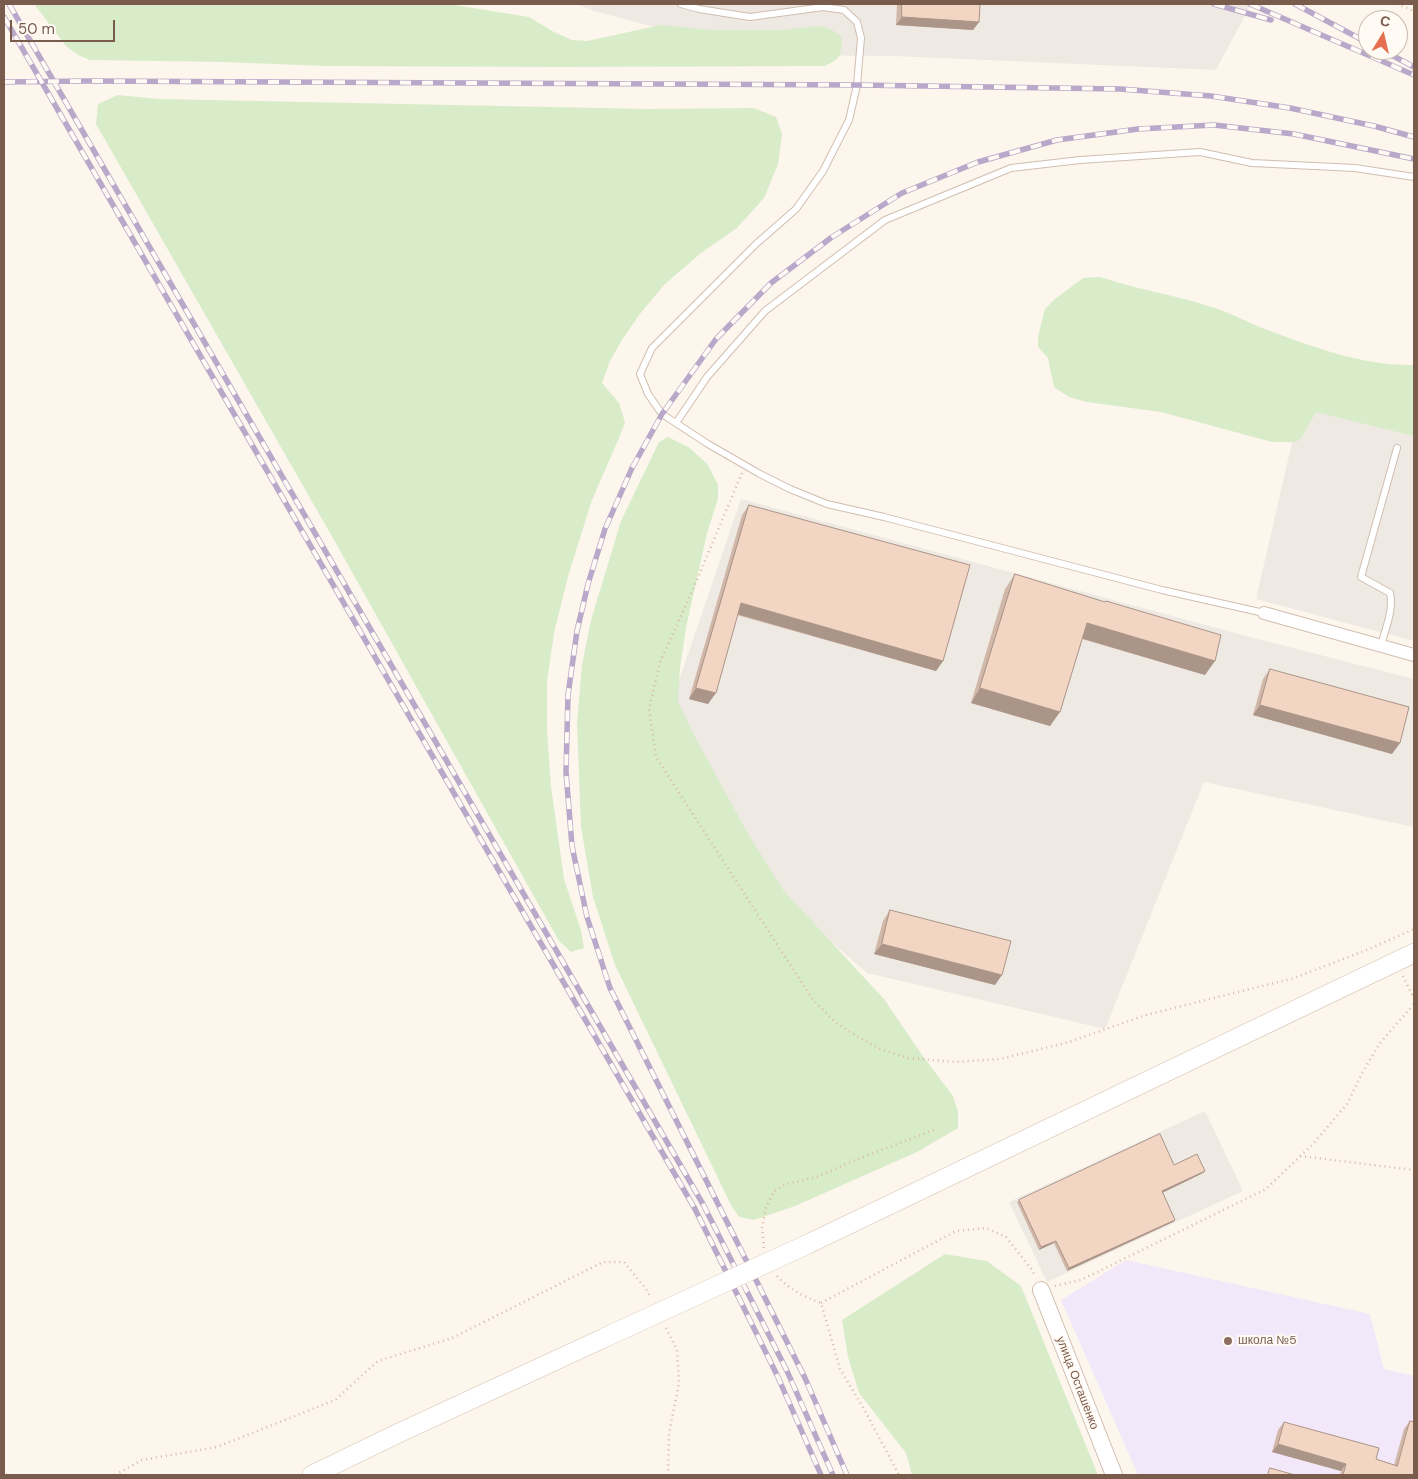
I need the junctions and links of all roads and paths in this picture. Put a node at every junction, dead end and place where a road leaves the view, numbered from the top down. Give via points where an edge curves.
1 (681, 4) edge
2 (1397, 4) edge
3 (1414, 11) edge
4 (1414, 177) edge
5 (676, 423) junction
6 (1397, 448) dead end
7 (745, 465) junction
8 (1264, 613) joint
9 (1381, 646) junction
10 (1414, 655) edge
11 (1414, 929) edge
12 (1414, 953) edge
13 (1396, 961) junction
14 (1414, 999) edge
15 (1414, 1004) edge
16 (934, 1130) dead end
17 (1300, 1156) junction
18 (1414, 1170) edge
19 (764, 1248) dead end
20 (775, 1274) dead end
21 (1041, 1290) junction
22 (821, 1303) junction
23 (655, 1306) dead end
24 (664, 1324) dead end
25 (115, 1475) edge
26 (312, 1475) edge
27 (668, 1475) edge
28 (899, 1475) edge
29 (1114, 1475) edge

1 - 5 lane via 750,17 823,7 844,10 857,22 861,38 857,85 849,120 823,171 796,209 756,244 652,348 640,374 648,394 662,414
2 - 3 path
4 - 5 lane via 1355,168 1252,163 1200,152 1010,168 884,220 772,305 707,376
5 - 7 lane
6 - 9 lane via 1361,577 1390,593 1391,607
7 - 8 lane via 827,504
7 - 11 path via 660,662 649,709 656,757 803,985 835,1022 880,1049 908,1058 955,1062 1000,1059 1069,1042 1146,1015 1294,978
8 - 9 street
9 - 10 street
12 - 13 main road
13 - 14 path
13 - 26 main road, bridge via 808,1244
15 - 17 path via 1380,1043 1347,1104
16 - 19 path via 818,1178 786,1184 774,1191 762,1227
17 - 18 path
17 - 21 path via 1266,1189 1080,1280
20 - 22 path via 803,1297
21 - 22 path via 1032,1270 1006,1237 986,1228 956,1231
21 - 29 street, улица Осташенко
22 - 28 path via 840,1369
23 - 25 path via 646,1288 624,1262 603,1262 452,1338 378,1361 335,1400 217,1447 142,1460
24 - 27 path via 677,1350 679,1383 669,1434

